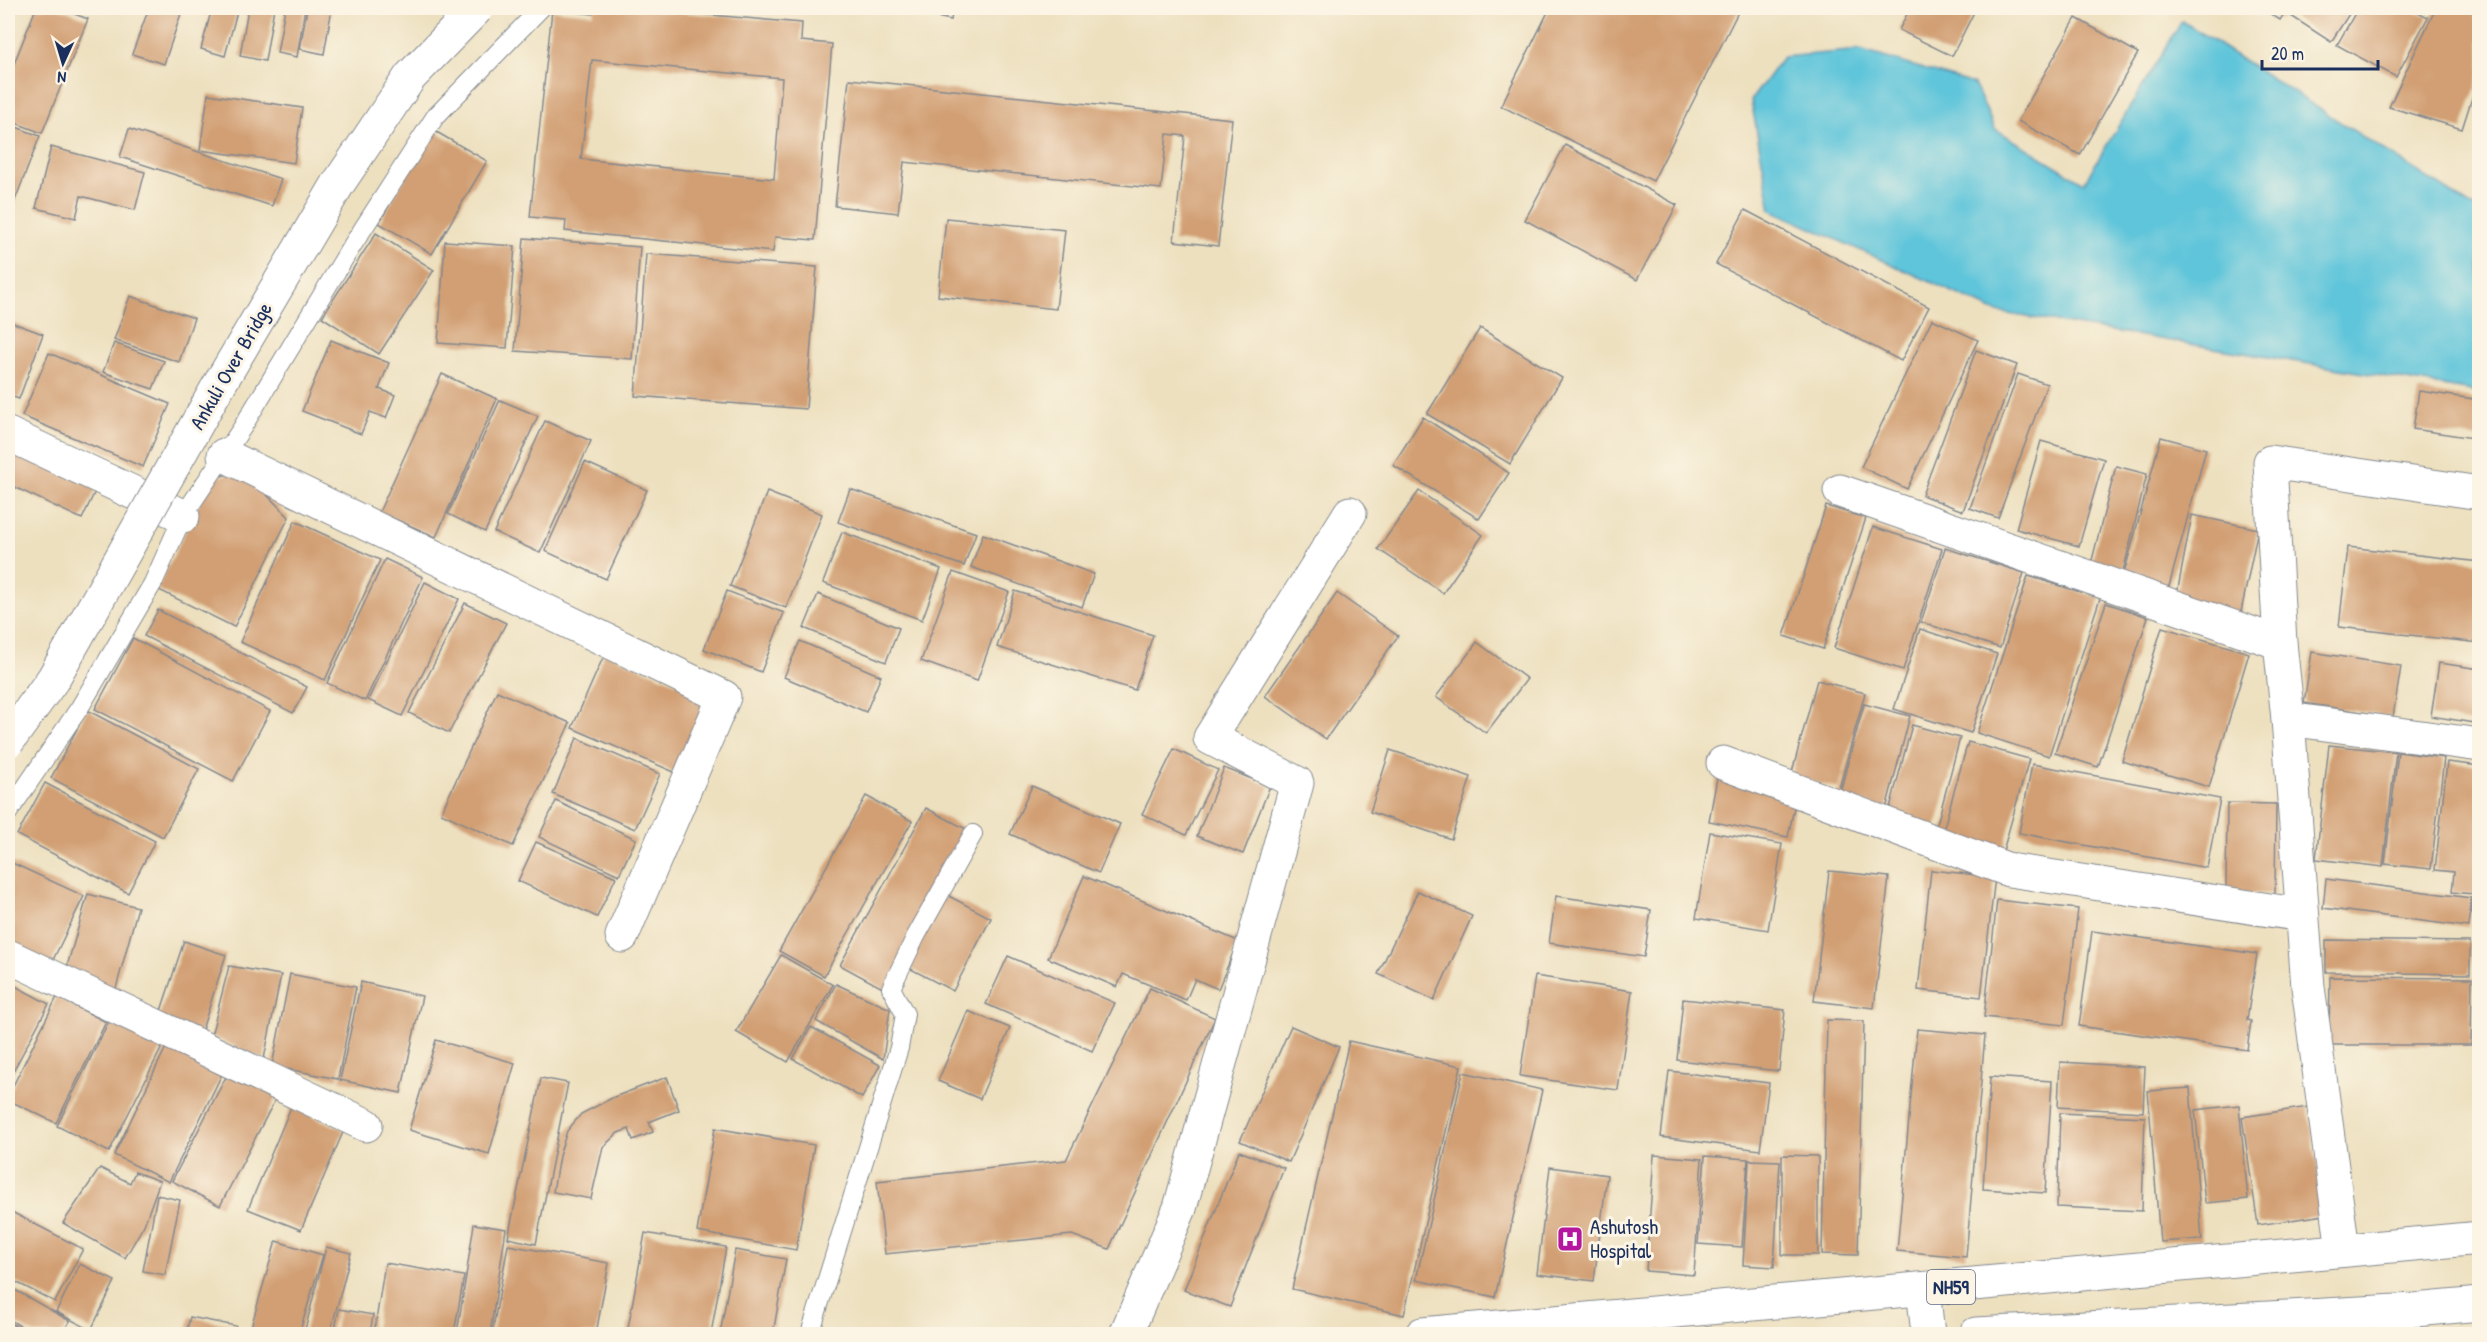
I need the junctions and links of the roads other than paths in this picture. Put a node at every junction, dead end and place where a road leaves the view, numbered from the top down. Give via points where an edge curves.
1 (477, 8) edge
2 (541, 8) edge
3 (8, 434) edge
4 (224, 454) junction
5 (1840, 491) dead end
6 (2480, 493) edge
7 (1350, 513) dead end
8 (183, 516) junction
9 (2280, 643) junction
10 (2288, 718) junction
11 (8, 741) edge
12 (2480, 745) edge
13 (1723, 763) dead end
14 (8, 813) edge
15 (973, 834) dead end
16 (2302, 915) junction
17 (622, 936) dead end
18 (8, 956) edge
19 (366, 1125) dead end
20 (2480, 1238) edge
21 (2343, 1250) junction
22 (1923, 1289) junction
23 (2480, 1304) edge
24 (810, 1335) edge
25 (1126, 1335) edge
26 (1422, 1335) edge
27 (1928, 1335) edge
28 (1976, 1335) edge

1 - 11 main road, Ankuli Over Bridge, bridge via 410,77 338,184 53,679
2 - 4 lane via 435,117
3 - 8 main road
4 - 8 lane
4 - 17 main road via 724,697
5 - 9 main road
6 - 9 main road via 2270,462
7 - 25 main road via 1210,738 1297,783 1180,1208
8 - 14 lane via 153,583 111,656
9 - 10 main road
10 - 12 main road
10 - 16 main road
13 - 16 main road via 2009,870
15 - 24 lane via 891,988 905,1014 899,1048
16 - 21 main road
18 - 19 main road
20 - 21 main road, NH59
21 - 22 main road, NH59
22 - 26 main road, NH59
22 - 27 main road
23 - 28 main road

